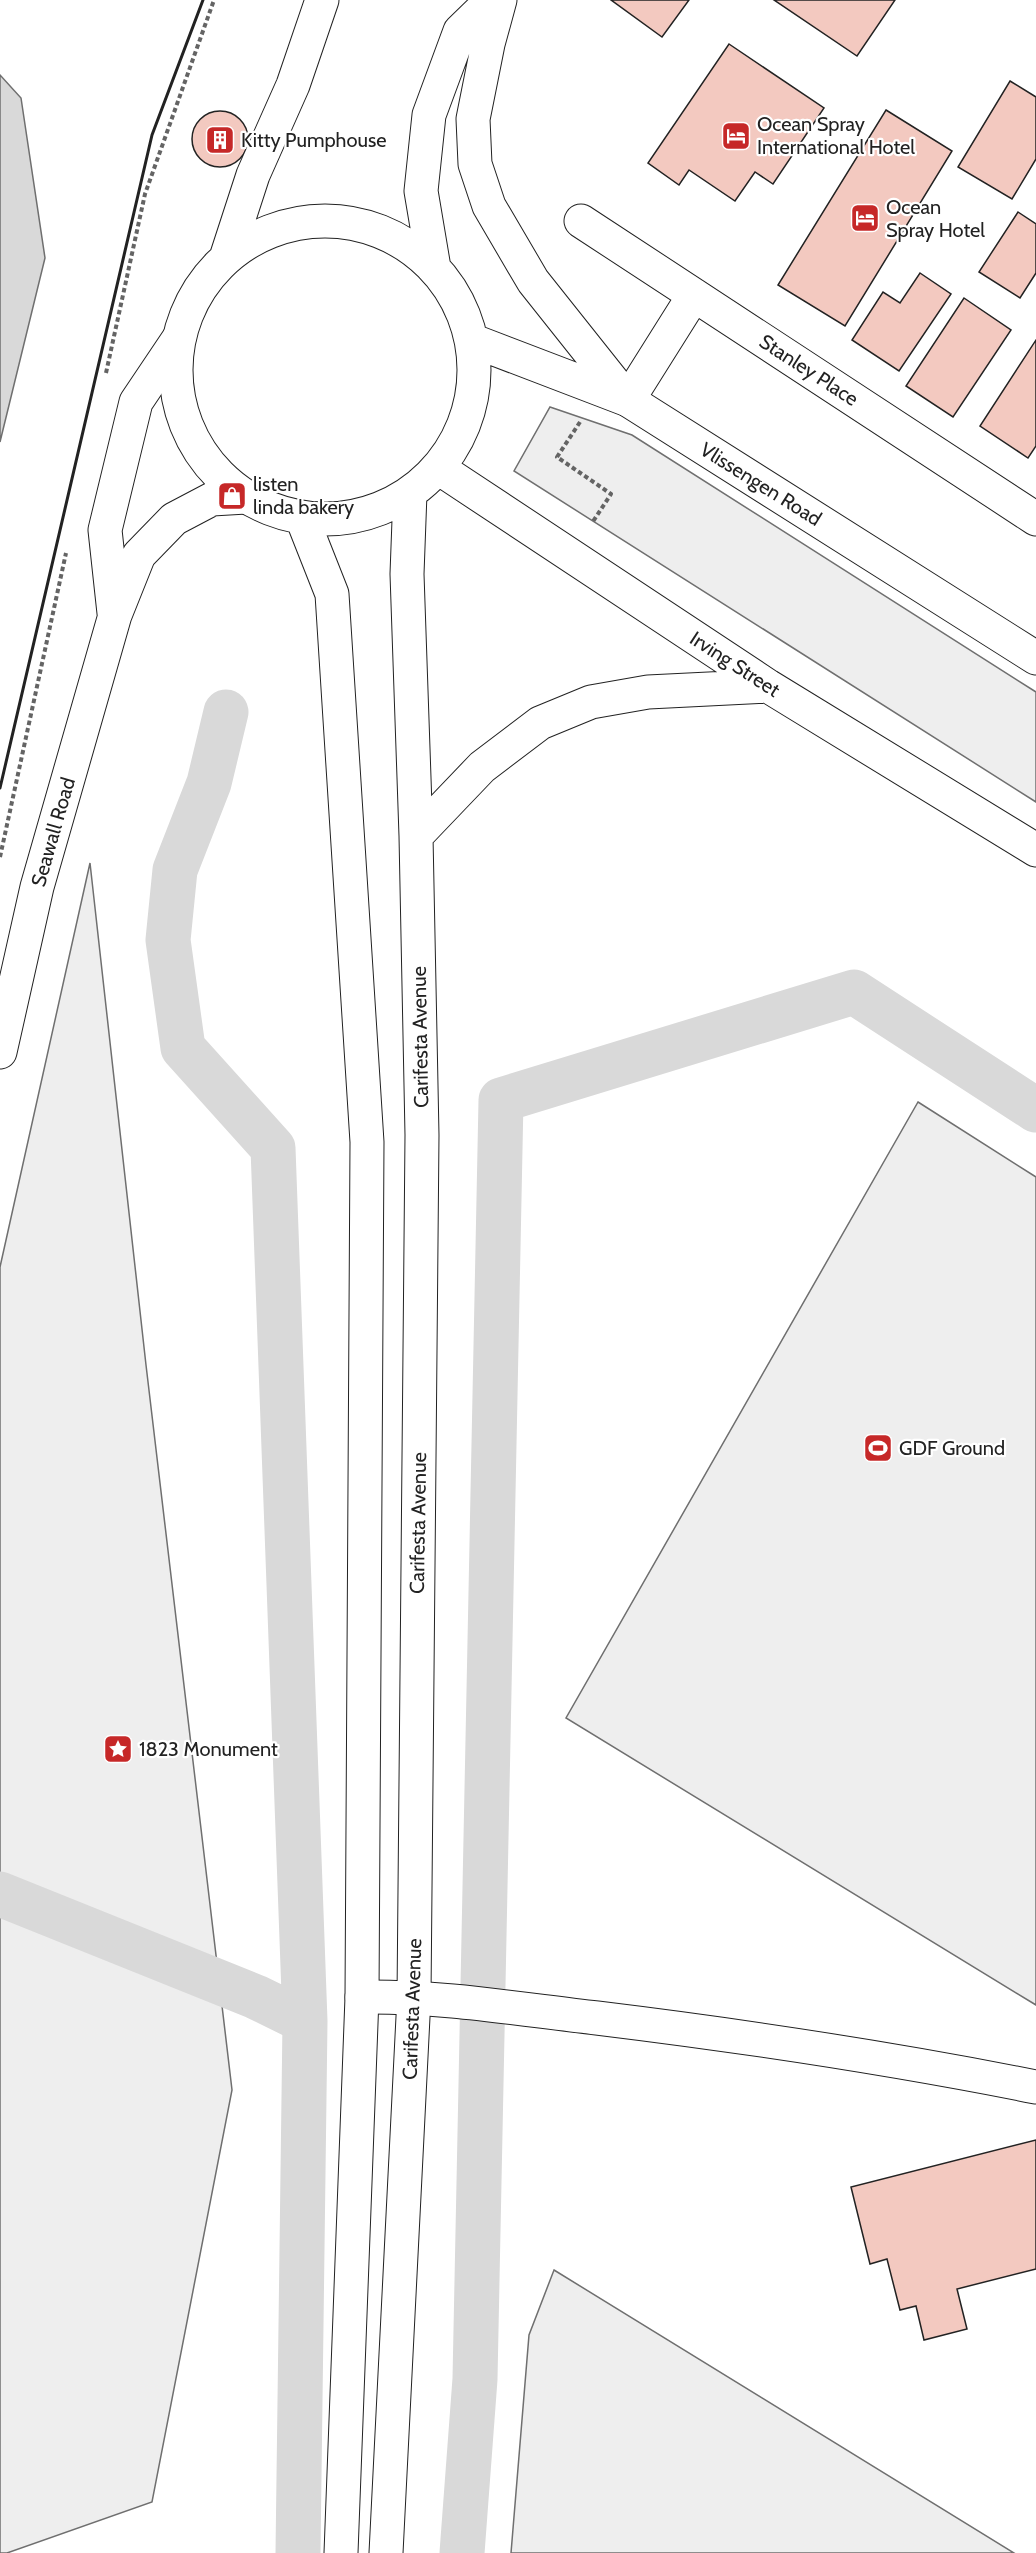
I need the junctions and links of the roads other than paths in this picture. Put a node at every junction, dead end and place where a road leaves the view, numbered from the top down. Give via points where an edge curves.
1 (322, 0) edge
2 (492, 0) edge
3 (500, 0) edge
4 (581, 221) dead end
5 (226, 258) junction
6 (434, 267) junction
7 (694, 295) junction
8 (179, 338) junction
9 (471, 340) junction
10 (614, 394) junction
11 (440, 469) junction
12 (410, 493) junction
13 (246, 497) junction
14 (302, 518) junction
15 (1036, 519) edge
16 (115, 615) junction
17 (1036, 658) edge
18 (768, 686) junction
19 (416, 836) junction
20 (1036, 850) edge
21 (0, 1052) edge
22 (362, 1997) junction
23 (414, 1997) junction
24 (1036, 2087) edge
25 (341, 2553) edge
26 (386, 2553) edge

1 - 5 main road via 293,85 253,175
2 - 6 main road via 460,31 429,115 421,191
3 - 10 main road via 473,119 475,164 489,206 533,281
4 - 7 main road, Stanley Place
5 - 6 main road via 265,232 310,220 355,223 398,239
5 - 8 main road via 195,295
6 - 9 main road via 457,301
7 - 10 main road
7 - 15 main road, Stanley Place
8 - 13 main road via 176,385 188,429 211,467
8 - 16 main road, Seawall Road via 136,402 105,530
9 - 10 main road, Vlissengen Road
9 - 11 main road via 474,372 469,405
10 - 17 main road, Vlissengen Road
11 - 12 main road
11 - 18 main road, Irving Street
12 - 14 main road via 377,510 340,519
12 - 19 main road, Carifesta Avenue via 407,574
13 - 14 main road
13 - 16 main road, Seawall Road via 212,499 174,519 139,555
14 - 22 main road via 332,594 367,1142
16 - 21 main road, Seawall Road via 37,887
18 - 19 main road via 648,692 591,702 540,723 482,767
18 - 20 main road, Irving Street
19 - 23 main road, Carifesta Avenue via 422,1135
22 - 23 main road
22 - 25 main road
23 - 24 main road via 703,2031 945,2068
23 - 26 main road, Carifesta Avenue

